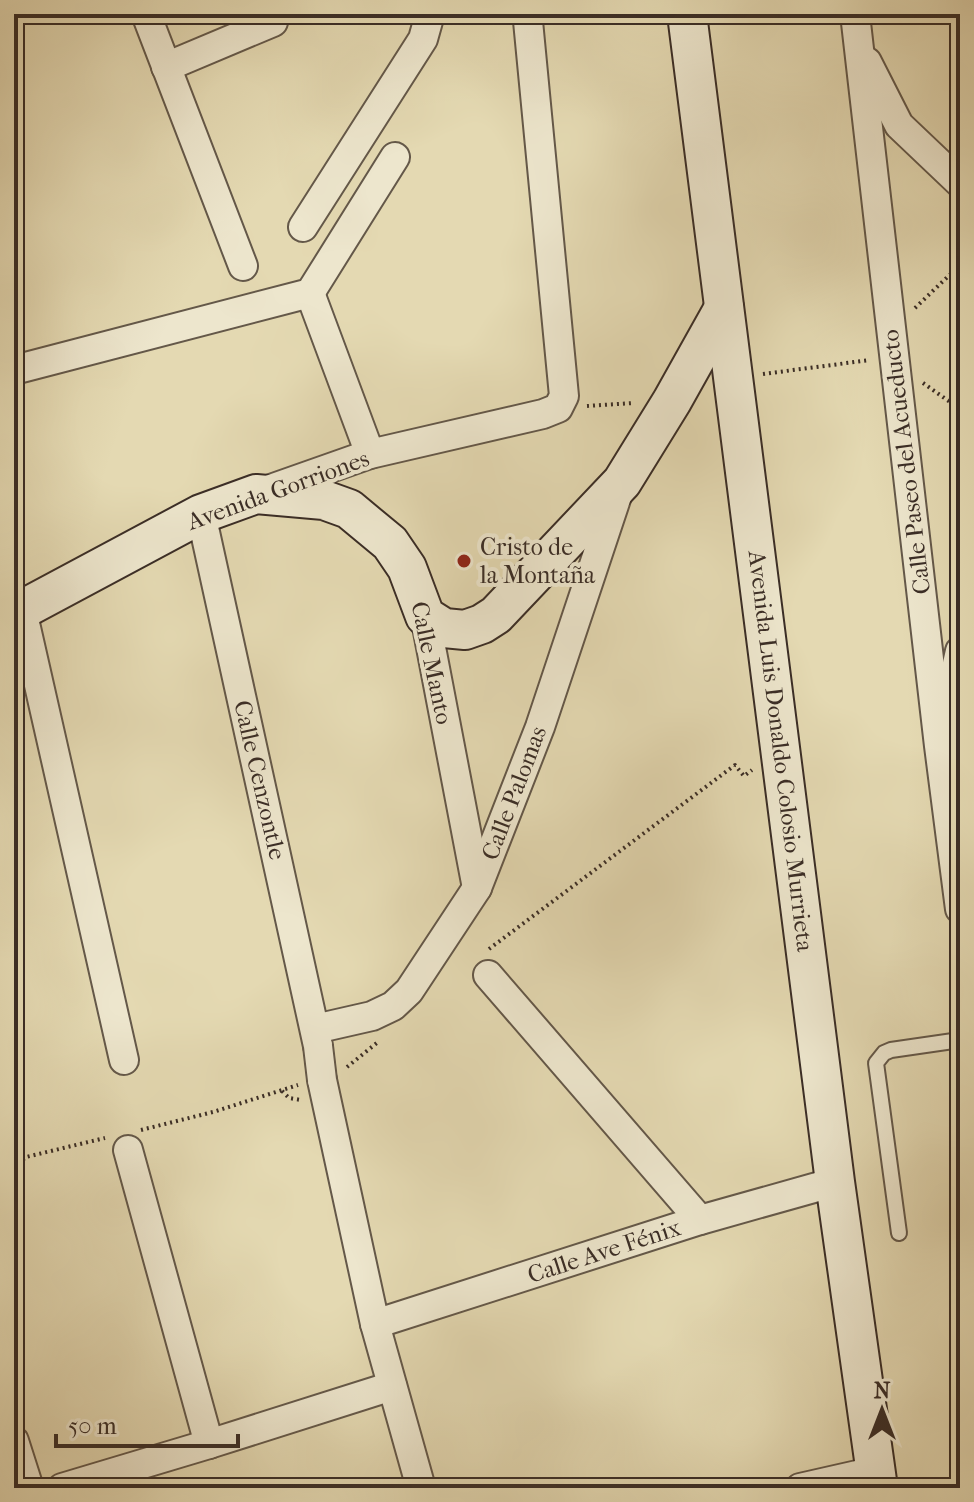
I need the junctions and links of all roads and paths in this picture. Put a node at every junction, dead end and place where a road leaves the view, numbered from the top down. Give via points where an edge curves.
1 (146, 14) edge
2 (430, 14) edge
3 (687, 14) edge
4 (855, 14) edge
5 (528, 21) dead end
6 (273, 22) dead end
7 (859, 47) junction
8 (166, 67) junction
9 (395, 157) dead end
10 (960, 183) edge
11 (303, 227) dead end
12 (960, 265) edge
13 (243, 266) dead end
14 (310, 293) junction
15 (724, 308) junction
16 (892, 340) junction
17 (14, 370) edge
18 (734, 378) junction
19 (917, 380) dead end
20 (672, 401) junction
21 (558, 408) junction
22 (960, 409) edge
23 (370, 454) junction
24 (622, 482) junction
25 (256, 494) junction
26 (201, 514) junction
27 (18, 612) edge
28 (425, 616) junction
29 (948, 666) edge
30 (780, 750) junction
31 (477, 888) junction
32 (960, 909) edge
33 (484, 965) joint
34 (387, 1034) dead end
35 (317, 1038) junction
36 (960, 1040) edge
37 (124, 1060) dead end
38 (326, 1076) junction
39 (126, 1139) junction
40 (14, 1168) edge
41 (835, 1182) junction
42 (700, 1220) junction
43 (899, 1233) dead end
44 (375, 1324) junction
45 (392, 1386) junction
46 (14, 1441) edge
47 (209, 1444) junction
48 (876, 1480) edge
49 (29, 1488) edge
50 (62, 1488) edge
51 (421, 1488) edge
52 (800, 1488) edge

1 - 8 street
2 - 11 street via 423,39
3 - 15 street, Avenida Luis Donaldo Colosio Murrieta
4 - 7 street, Calle Paseo del Acueducto
5 - 21 street via 564,396
6 - 8 street
7 - 10 street via 899,125
7 - 16 street, Calle Paseo del Acueducto
8 - 13 street
9 - 14 street
12 - 16 path via 909,314
14 - 17 street
14 - 23 street
15 - 18 street, Avenida Luis Donaldo Colosio Murrieta
15 - 20 street
16 - 18 path via 880,359
16 - 29 street, Calle Paseo del Acueducto
18 - 30 street, Avenida Luis Donaldo Colosio Murrieta
19 - 22 path
20 - 21 path
20 - 24 street
21 - 23 street, Avenida Gorriones
23 - 25 street, Avenida Gorriones
24 - 28 street via 496,615 465,630 444,628
24 - 31 street, Calle Palomas via 540,727
25 - 26 street, Avenida Gorriones
25 - 28 street, Calle Manto via 324,500 349,509 390,543 407,568
26 - 27 street, Avenida Gorriones
26 - 35 street, Calle Cenzontle
27 - 37 street
28 - 31 street, Calle Manto
29 - 32 street, Calle Paseo del Acueducto via 939,746
30 - 33 path via 744,776 735,765
30 - 41 street, Avenida Luis Donaldo Colosio Murrieta
31 - 35 street, Calle Palomas via 409,991 393,1006
33 - 42 street
34 - 38 path
35 - 38 street, Calle Cenzontle, bridge
36 - 43 lane via 891,1050 876,1063
38 - 39 path
38 - 44 street, Calle Cenzontle
39 - 40 path via 26,1157
39 - 47 street
41 - 42 street, Calle Ave Fénix
41 - 48 street, Avenida Luis Donaldo Colosio Murrieta
42 - 44 street, Calle Ave Fénix
44 - 45 street, Calle Cenzontle
45 - 47 street
45 - 51 street, Calle Cenzontle
46 - 49 street
47 - 50 street
48 - 52 street

